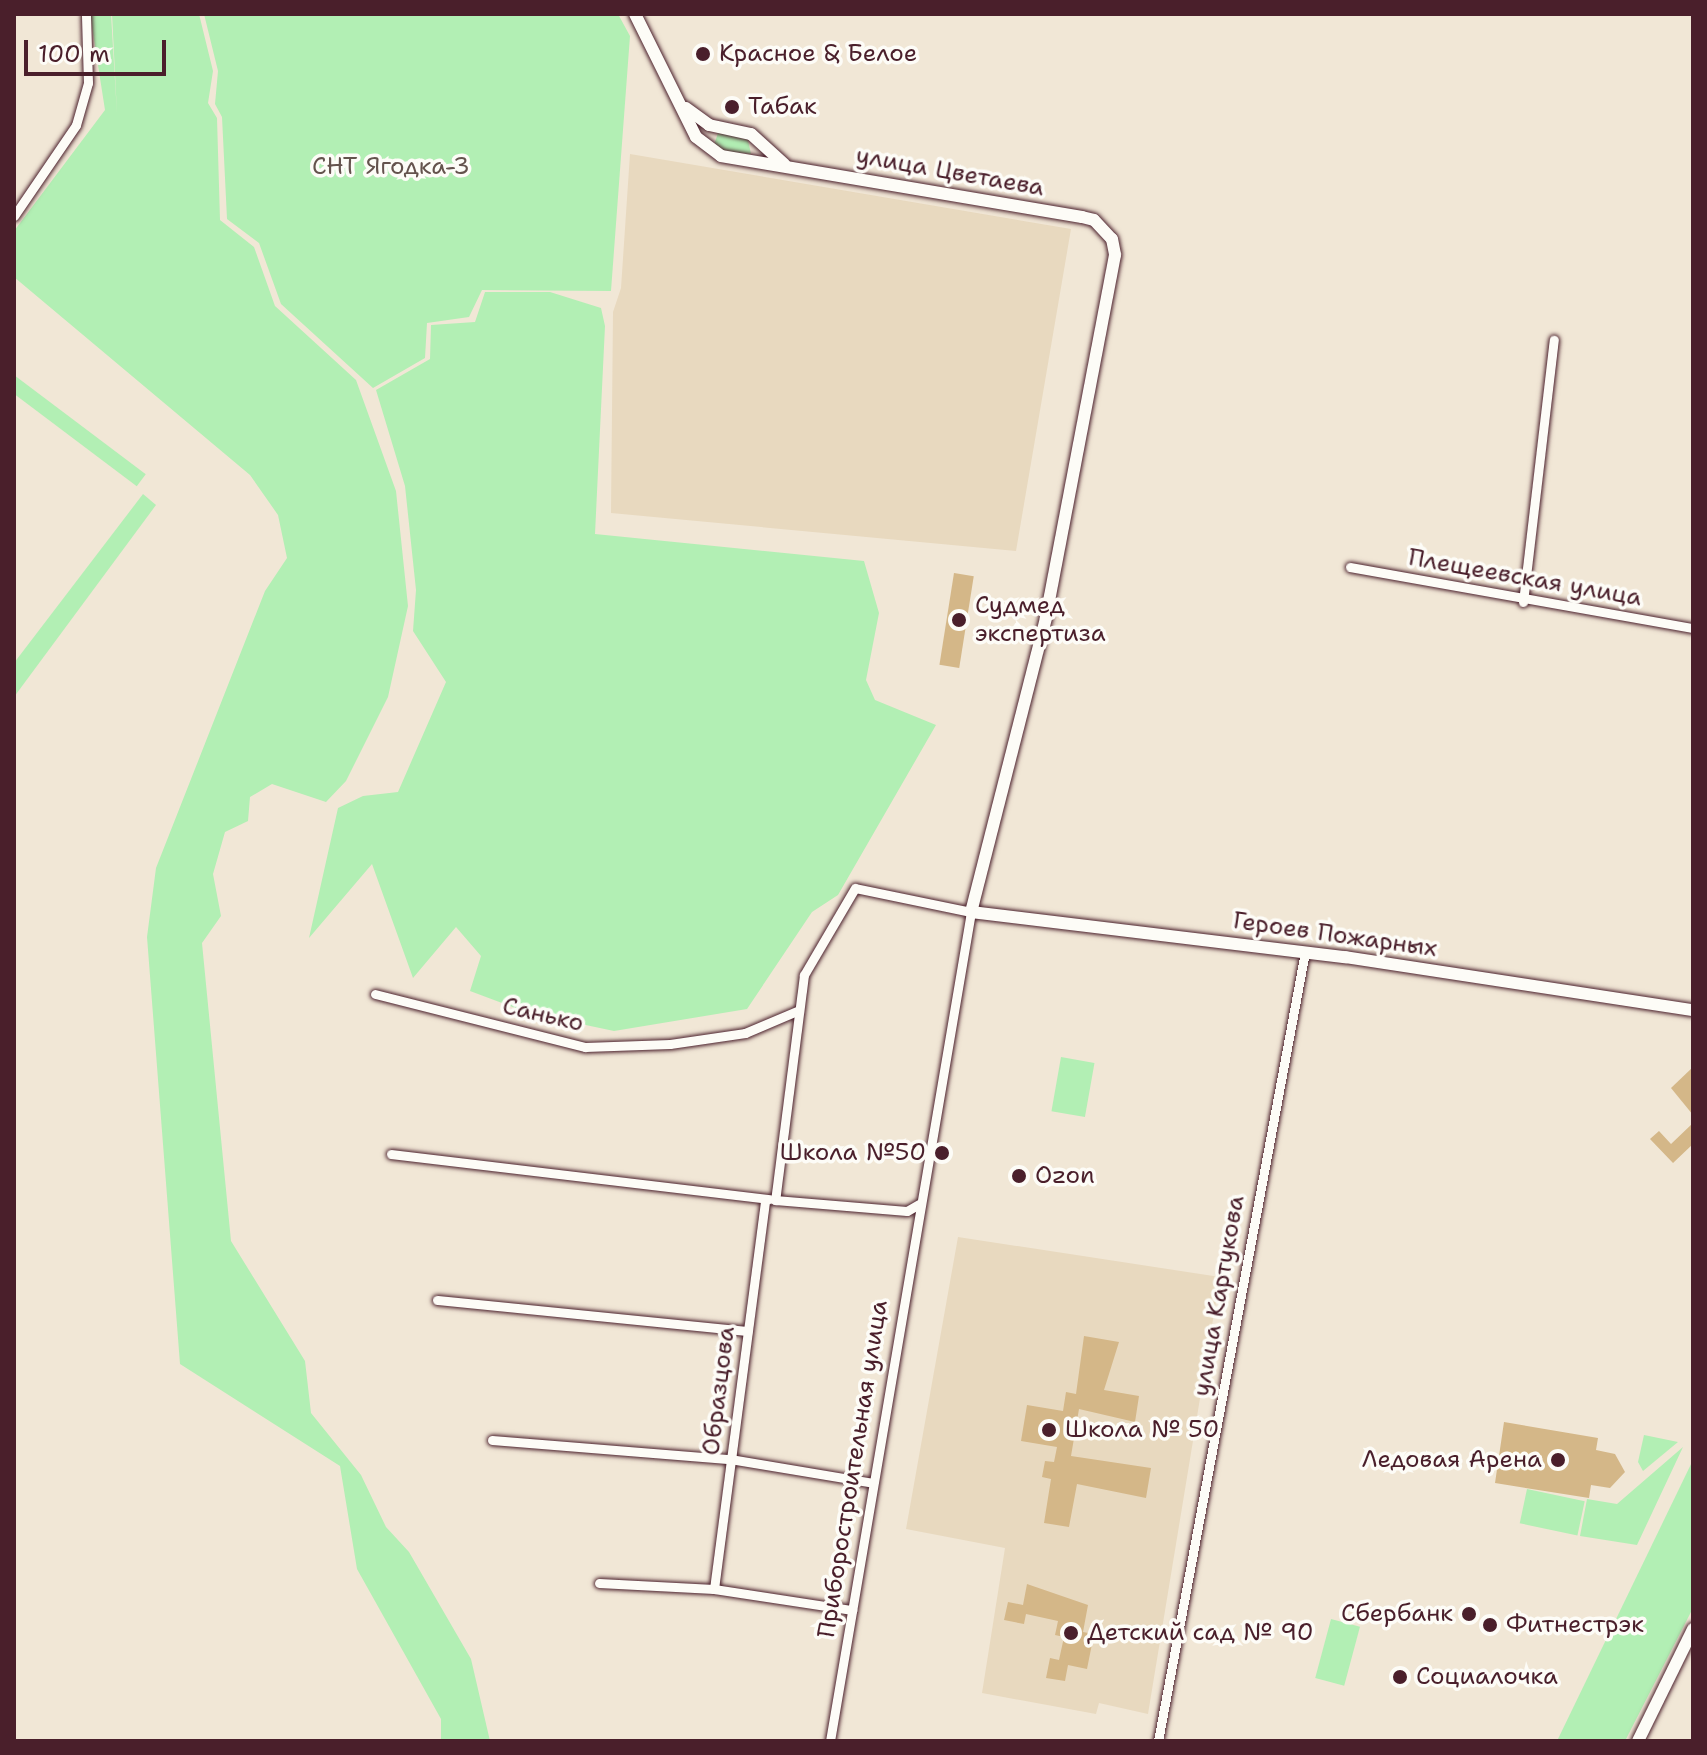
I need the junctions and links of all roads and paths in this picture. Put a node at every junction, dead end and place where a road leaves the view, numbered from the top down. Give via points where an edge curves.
1 (86, 14) edge
2 (635, 14) edge
3 (681, 104) junction
4 (723, 128) junction
5 (758, 138) junction
6 (712, 151) junction
7 (749, 162) junction
8 (784, 164) junction
9 (14, 216) edge
10 (1105, 230) joint
11 (1554, 340) dead end
12 (1350, 567) dead end
13 (1523, 602) junction
14 (1693, 626) edge
15 (971, 912) junction
16 (1305, 952) junction
17 (375, 994) dead end
18 (1693, 1010) edge
19 (797, 1011) junction
20 (391, 1154) dead end
21 (770, 1199) junction
22 (919, 1204) junction
23 (437, 1300) dead end
24 (747, 1331) junction
25 (492, 1440) dead end
26 (730, 1459) junction
27 (873, 1483) junction
28 (599, 1583) dead end
29 (714, 1589) junction
30 (852, 1610) junction
31 (1693, 1629) edge
32 (830, 1741) edge
33 (1158, 1741) edge
34 (1638, 1741) edge

1 - 9 street via 88,83 76,125
2 - 3 main road
3 - 4 main road
3 - 6 main road via 696,137
4 - 5 main road
4 - 6 street via 709,138
5 - 7 street via 760,153
5 - 8 main road
6 - 7 main road, улица Цветаева
7 - 8 main road, улица Цветаева
8 - 10 main road, улица Цветаева via 1082,217
10 - 15 main road, Приборостроительная улица via 1115,255 1054,579
11 - 13 street
12 - 13 street, Плещеевская улица
13 - 14 street, Плещеевская улица
15 - 16 main road, Героев Пожарных
15 - 19 street via 855,888 804,975
15 - 22 street, Приборостроительная улица
16 - 18 main road, Героев Пожарных
16 - 33 street, улица Картукова
17 - 19 street, Санько via 585,1047 670,1044 745,1033
19 - 21 street
20 - 21 street
21 - 22 street via 907,1211
21 - 24 street, Образцова
22 - 27 street, Приборостроительная улица
23 - 24 street
24 - 26 street, Образцова
25 - 26 street
26 - 27 street
26 - 29 street, Образцова
27 - 30 street, Приборостроительная улица
28 - 29 street
29 - 30 street
30 - 32 street, Приборостроительная улица
31 - 34 main road

